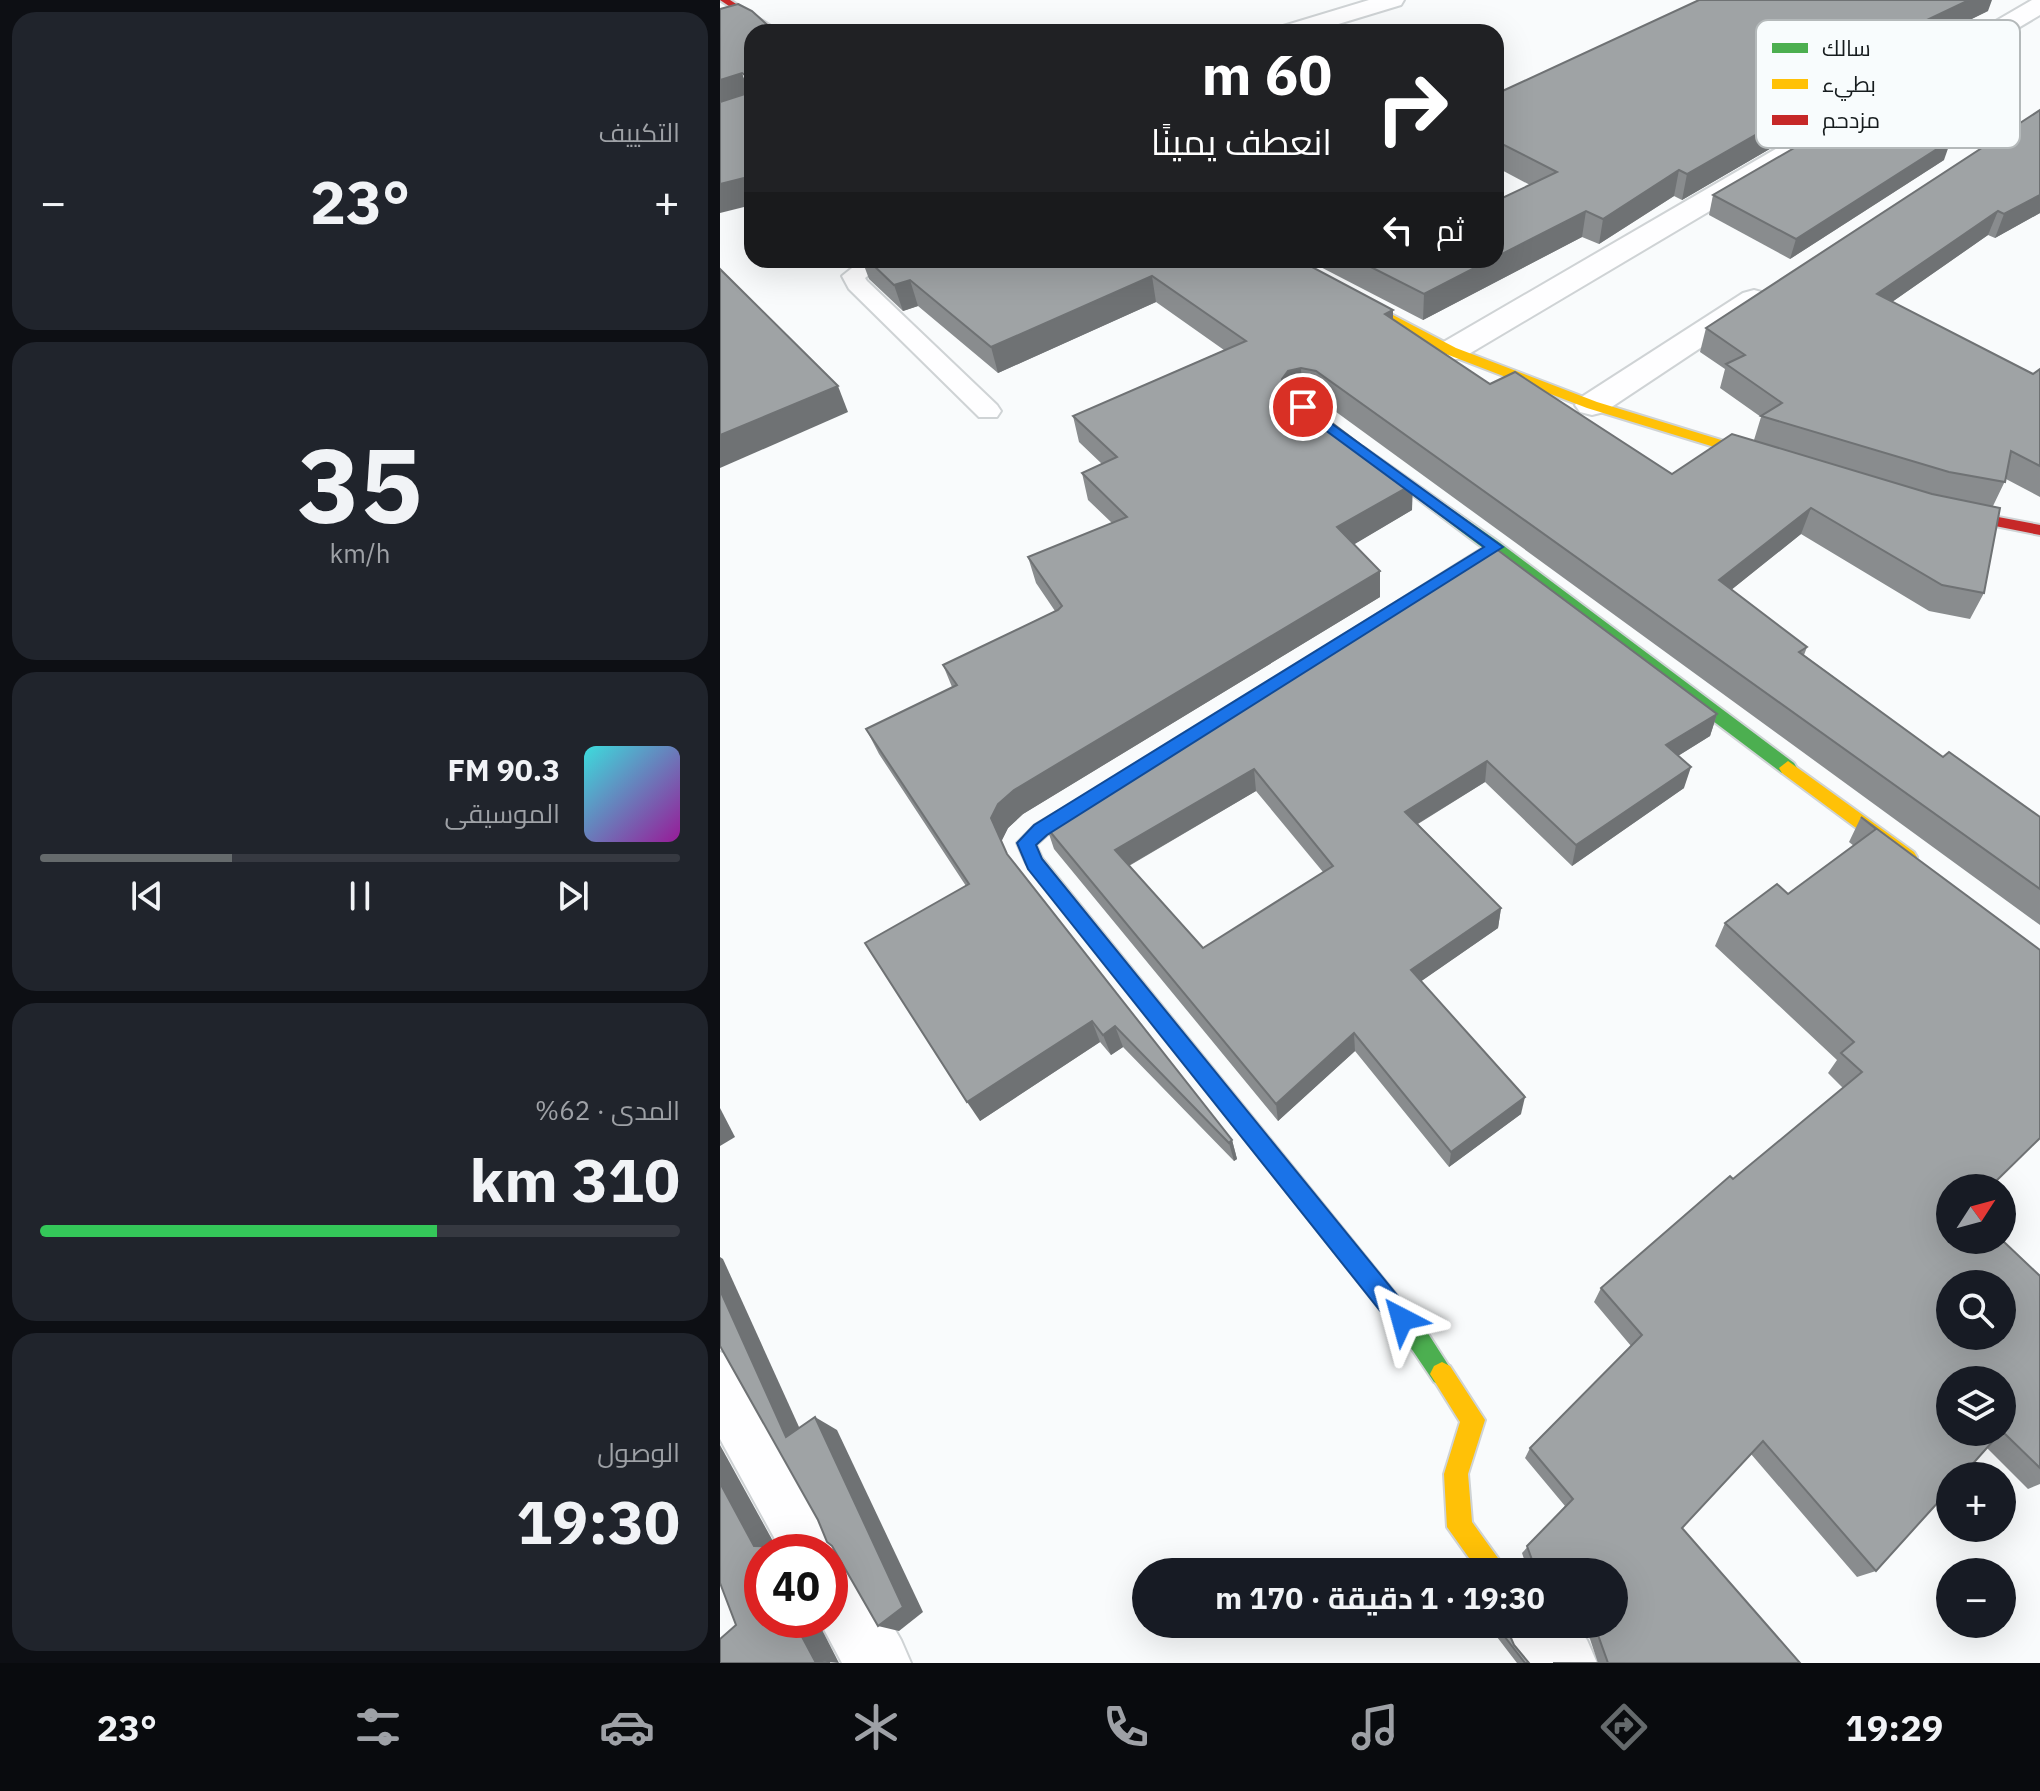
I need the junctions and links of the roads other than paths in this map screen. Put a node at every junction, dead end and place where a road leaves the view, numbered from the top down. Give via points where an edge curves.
1 (724, 0) edge
2 (1393, 0) edge
3 (2040, 5) edge
4 (2014, 20) edge
5 (762, 24) edge
6 (1314, 24) edge
7 (1797, 148) edge
8 (865, 268) edge
9 (1294, 268) edge
10 (1773, 286) edge
11 (1451, 351) junction
12 (1592, 405) junction
13 (988, 411) dead end
14 (1342, 435) edge
15 (1800, 469) edge
16 (1920, 506) edge
17 (2040, 530) edge
18 (1495, 547) junction
19 (1226, 716) edge
20 (1159, 759) edge
21 (1926, 870) edge
22 (720, 1381) edge
23 (806, 1534) edge
24 (1484, 1558) edge
25 (848, 1609) edge
26 (1545, 1638) edge
27 (878, 1663) edge
28 (1564, 1663) edge

1 - 5 street
2 - 6 street
3 - 4 street
7 - 11 street
8 - 13 lane via 853,276 857,284
9 - 11 street
10 - 12 street
11 - 12 street
12 - 15 street
14 - 18 street
16 - 17 street
18 - 19 street
18 - 21 street
20 - 24 street via 1026,843 1045,876 1421,1343 1473,1420 1456,1474 1460,1527
22 - 23 street
25 - 27 street
26 - 28 street

